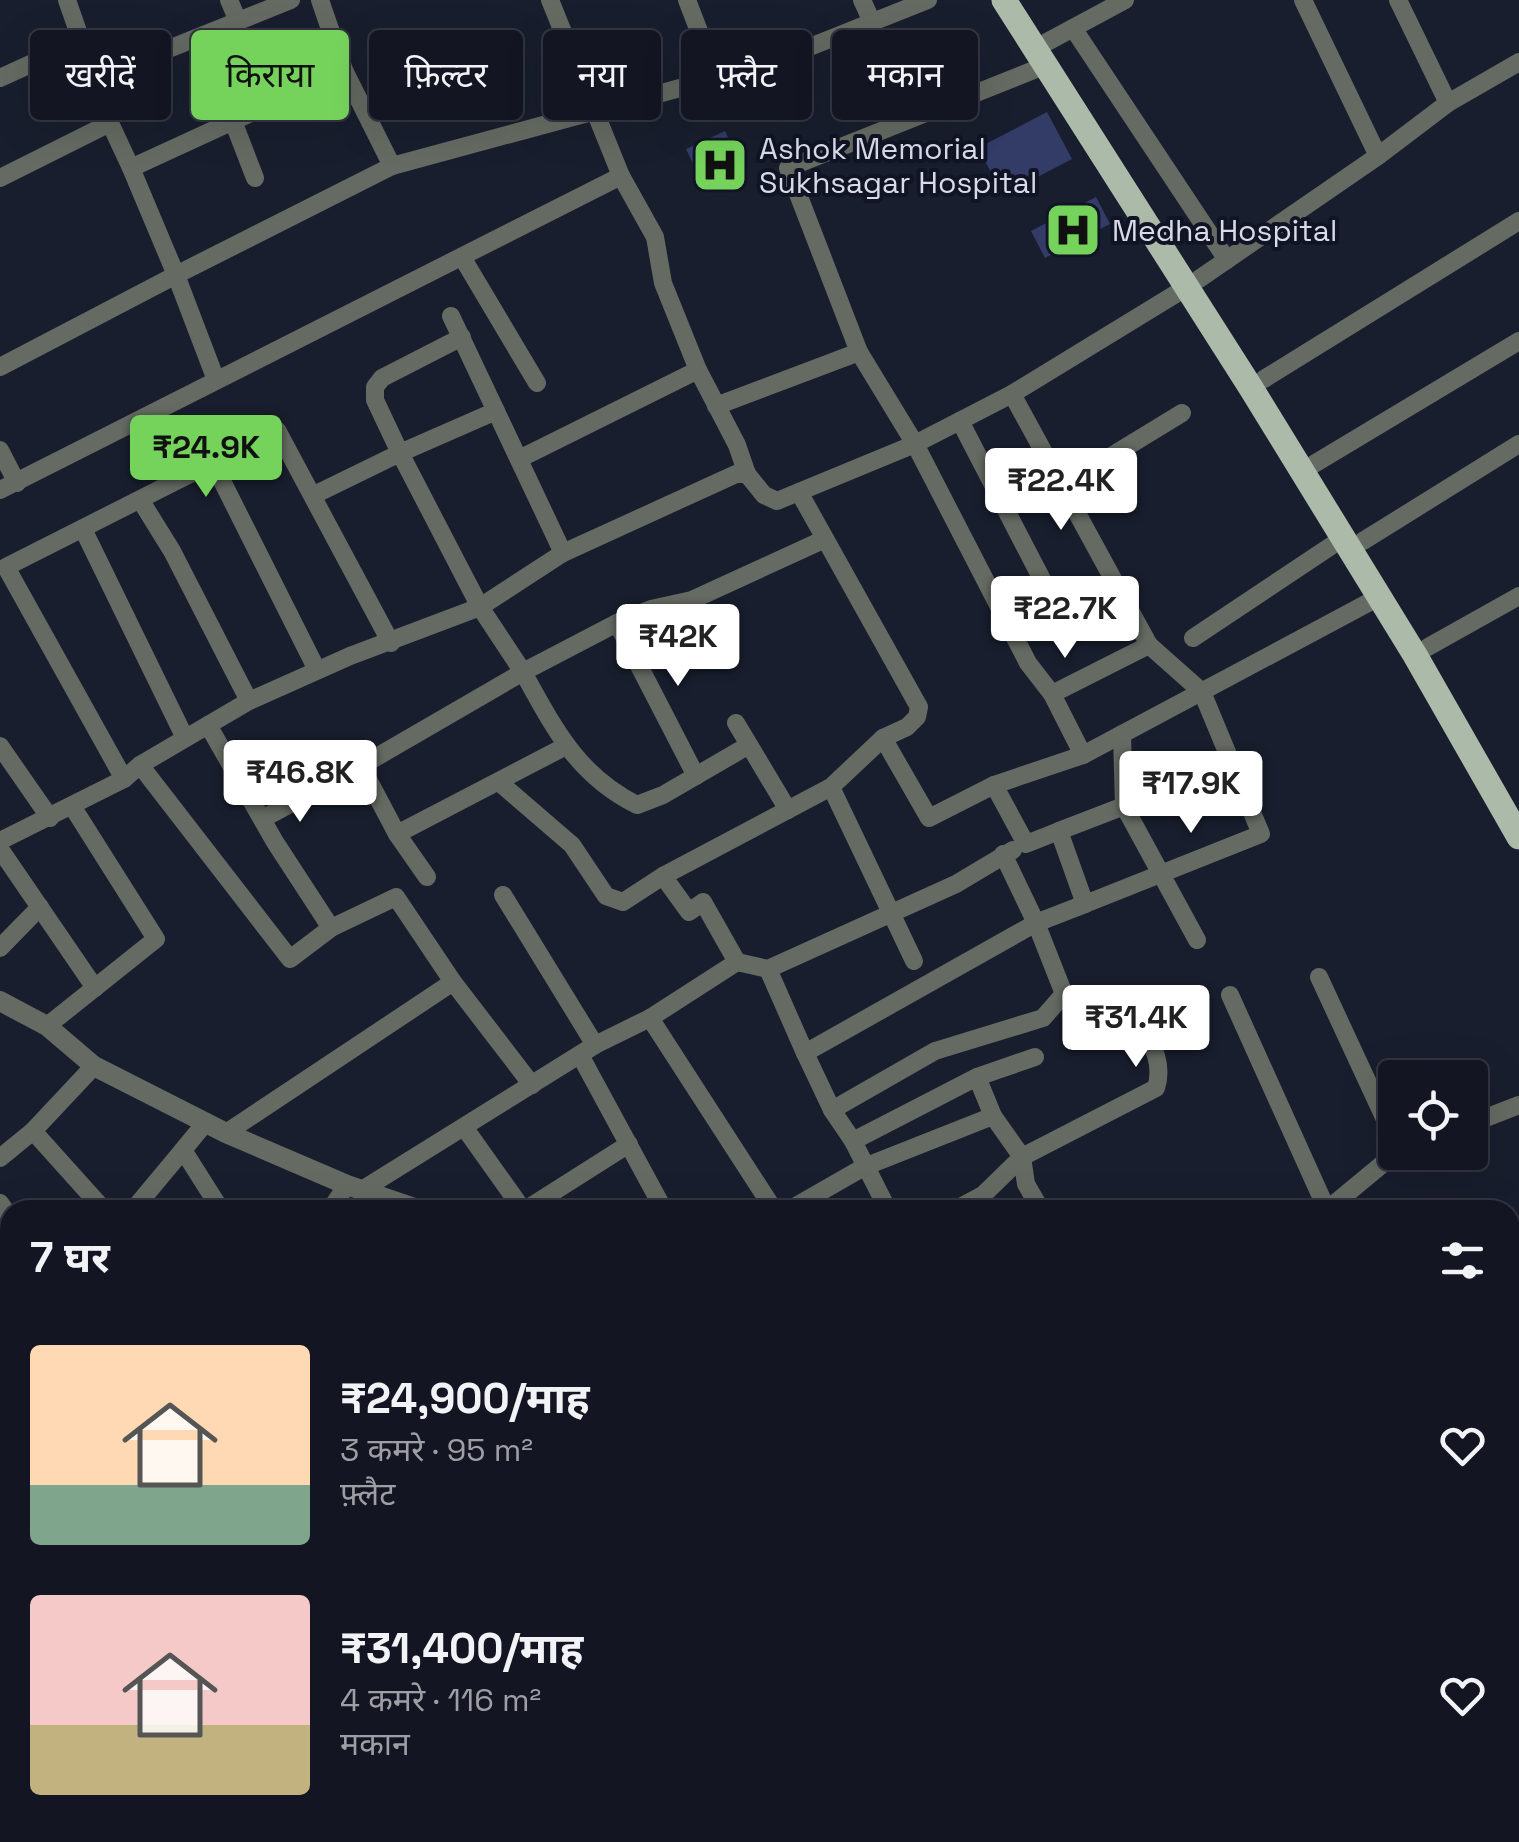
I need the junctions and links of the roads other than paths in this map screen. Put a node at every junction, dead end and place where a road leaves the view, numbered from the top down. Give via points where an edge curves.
1 (230, 0) edge
2 (290, 0) edge
3 (320, 0) edge
4 (550, 0) edge
5 (687, 0) edge
6 (862, 0) edge
7 (928, 0) edge
8 (1004, 0) edge
9 (1022, 0) edge
10 (1126, 0) edge
11 (1303, 0) edge
12 (1398, 0) edge
13 (76, 3) edge
14 (237, 19) junction
15 (872, 22) junction
16 (1073, 28) junction
17 (79, 30) edge
18 (330, 30) edge
19 (563, 30) edge
20 (699, 30) edge
21 (812, 46) edge
22 (171, 47) edge
23 (1046, 54) junction
24 (1519, 62) edge
25 (30, 65) edge
26 (0, 78) edge
27 (349, 80) edge
28 (1448, 103) junction
29 (109, 120) edge
30 (237, 120) edge
31 (563, 120) edge
32 (600, 120) edge
33 (233, 122) junction
34 (110, 124) junction
35 (1378, 156) junction
36 (392, 166) junction
37 (132, 168) junction
38 (621, 176) junction
39 (0, 178) edge
40 (255, 178) dead end
41 (1519, 221) edge
42 (462, 257) junction
43 (1227, 260) junction
44 (176, 275) junction
45 (1193, 283) junction
46 (451, 316) dead end
47 (462, 337) junction
48 (1519, 342) edge
49 (859, 352) junction
50 (0, 367) edge
51 (698, 370) junction
52 (216, 380) junction
53 (1264, 380) junction
54 (536, 383) dead end
55 (1012, 394) junction
56 (716, 406) junction
57 (496, 411) junction
58 (1182, 413) dead end
59 (960, 421) junction
60 (915, 444) junction
61 (1519, 444) edge
62 (0, 450) edge
63 (400, 453) junction
64 (519, 459) junction
65 (213, 463) junction
66 (746, 474) junction
67 (1317, 478) junction
68 (1064, 485) junction
69 (9, 487) edge
70 (799, 492) junction
71 (314, 495) junction
72 (140, 501) junction
73 (83, 529) junction
74 (825, 539) junction
75 (1353, 540) junction
76 (563, 552) junction
77 (1050, 593) dead end
78 (1378, 596) junction
79 (1519, 596) edge
80 (480, 607) junction
81 (617, 623) junction
82 (1193, 638) dead end
83 (391, 643) junction
84 (1149, 645) junction
85 (1428, 647) junction
86 (317, 670) junction
87 (523, 672) junction
88 (1202, 692) junction
89 (1052, 694) junction
90 (249, 702) junction
91 (736, 723) dead end
92 (208, 725) junction
93 (1122, 734) junction
94 (185, 738) junction
95 (884, 738) junction
96 (749, 745) junction
97 (0, 746) edge
98 (564, 747) junction
99 (1083, 755) junction
100 (140, 765) junction
101 (362, 766) junction
102 (696, 776) junction
103 (124, 779) junction
104 (500, 783) junction
105 (994, 785) junction
106 (831, 787) junction
107 (72, 806) junction
108 (1124, 806) junction
109 (1519, 806) edge
110 (788, 810) junction
111 (50, 818) junction
112 (262, 818) junction
113 (1059, 831) junction
114 (396, 834) junction
115 (1519, 837) edge
116 (1026, 844) junction
117 (0, 845) edge
118 (1003, 854) junction
119 (1162, 872) junction
120 (427, 876) dead end
121 (663, 876) junction
122 (503, 896) dead end
123 (1085, 904) junction
124 (40, 907) junction
125 (892, 913) junction
126 (1036, 923) junction
127 (331, 928) junction
128 (1197, 940) dead end
129 (0, 948) edge
130 (914, 960) dead end
131 (737, 962) junction
132 (768, 969) junction
133 (1319, 978) dead end
134 (453, 982) junction
135 (95, 988) junction
136 (1230, 995) dead end
137 (3, 1006) edge
138 (1136, 1013) dead end
139 (650, 1018) junction
140 (47, 1026) junction
141 (588, 1050) junction
142 (805, 1053) junction
143 (1035, 1056) dead end
144 (94, 1066) junction
145 (977, 1077) junction
146 (532, 1085) junction
147 (1378, 1105) edge
148 (1519, 1105) edge
149 (832, 1110) junction
150 (993, 1116) junction
151 (1488, 1117) edge
152 (206, 1122) junction
153 (464, 1127) junction
154 (33, 1132) junction
155 (226, 1132) junction
156 (853, 1141) junction
157 (630, 1144) junction
158 (183, 1150) junction
159 (1022, 1157) junction
160 (0, 1158) edge
161 (864, 1167) junction
162 (1378, 1168) edge
163 (1026, 1184) junction
164 (355, 1188) junction
165 (982, 1195) junction
166 (95, 1200) edge
167 (142, 1200) edge
168 (216, 1200) edge
169 (341, 1200) edge
170 (390, 1200) edge
171 (517, 1200) edge
172 (540, 1200) edge
173 (659, 1200) edge
174 (768, 1200) edge
175 (806, 1200) edge
176 (882, 1200) edge
177 (973, 1200) edge
178 (1035, 1200) edge
179 (1322, 1200) edge
180 (1339, 1200) edge

1 - 14 street
2 - 14 street
3 - 18 street
4 - 19 street
5 - 20 street
6 - 15 street
7 - 15 street
8 - 23 main road
9 - 23 main road
10 - 16 street
11 - 35 street
12 - 28 street
13 - 17 street
14 - 22 street
15 - 21 street
16 - 23 street
16 - 43 street
23 - 45 main road
23 - 49 street via 788,168
24 - 28 street
25 - 26 street
27 - 36 street
28 - 35 street
29 - 34 street
30 - 33 street
31 - 36 street
32 - 38 street
33 - 37 street
33 - 40 street
34 - 37 street
34 - 39 street
35 - 43 street
36 - 44 street
37 - 44 street
38 - 42 street
38 - 51 street via 655,237 663,283
41 - 53 street
42 - 52 street
42 - 54 street
43 - 45 street
44 - 50 street
44 - 52 street
45 - 53 main road
45 - 55 street
45 - 67 main road
46 - 47 street
47 - 57 street
47 - 63 street via 375,387
48 - 67 street
49 - 56 street
49 - 60 street
51 - 56 street
51 - 64 street
52 - 69 street
53 - 67 main road
55 - 59 street
55 - 68 street
56 - 66 street
57 - 63 street
57 - 64 street
58 - 68 street
59 - 60 street
59 - 77 street
60 - 70 street
60 - 89 street via 1028,663
61 - 75 street
62 - 69 street
63 - 71 street
63 - 80 street
64 - 76 street
65 - 71 street via 277,430
65 - 72 street
65 - 86 street
66 - 70 street via 777,501
66 - 76 street
67 - 75 main road
68 - 84 street
70 - 74 street
71 - 83 street
72 - 73 street
72 - 90 street
73 - 94 street
73 - 103 street via 6,567
74 - 81 street via 692,600
74 - 95 street via 919,707 907,728
75 - 78 main road
75 - 82 street
75 - 85 main road
76 - 80 street
78 - 88 street
78 - 115 main road
79 - 85 street
80 - 83 street
80 - 87 street
81 - 87 street
81 - 102 street
83 - 86 street
84 - 88 street
84 - 89 street
85 - 109 main road
86 - 90 street
87 - 98 street
87 - 101 street
88 - 93 street
88 - 119 street via 1262,834
89 - 99 street
90 - 92 street
91 - 96 street
92 - 94 street
92 - 112 street
93 - 99 street
93 - 108 street
94 - 100 street
95 - 105 street via 929,818
95 - 106 street
96 - 102 street
96 - 110 street
97 - 111 street
98 - 102 street via 611,792 637,805
98 - 104 street
99 - 105 street
100 - 103 street
100 - 127 street via 290,959
101 - 112 street
101 - 114 street
103 - 107 street
104 - 114 street
104 - 121 street via 572,845 606,896 623,902
105 - 116 street
106 - 110 street
106 - 125 street
107 - 111 street
107 - 135 street via 156,939
108 - 113 street
108 - 119 street
110 - 121 street
111 - 117 street
112 - 127 street
113 - 116 street
113 - 123 street
114 - 120 street
116 - 118 street
117 - 124 street
118 - 125 street
118 - 126 street
119 - 123 street
119 - 128 street
121 - 131 street via 689,912 703,902
122 - 141 street
123 - 126 street
124 - 129 street
124 - 135 street
125 - 130 street
125 - 132 street
126 - 142 street
126 - 149 street via 1064,994 1042,1018 935,1051
127 - 134 street via 396,897
131 - 132 street
131 - 139 street
132 - 142 street
133 - 147 street
134 - 146 street
134 - 155 street
135 - 140 street
136 - 179 street
137 - 140 street
138 - 159 street via 1159,1061 1156,1088
139 - 141 street
139 - 174 street
140 - 144 street
141 - 146 street
141 - 157 street
142 - 149 street
143 - 145 street
144 - 152 street
144 - 154 street
145 - 150 street
145 - 156 street
146 - 153 street
148 - 151 street
149 - 156 street
150 - 159 street
150 - 161 street
152 - 155 street
152 - 158 street
153 - 164 street
153 - 171 street
154 - 160 street
154 - 166 street
155 - 164 street
156 - 161 street
157 - 172 street
157 - 173 street
158 - 167 street
158 - 168 street
159 - 163 street
159 - 165 street
161 - 175 street
161 - 176 street
162 - 180 street
163 - 165 street
163 - 178 street
164 - 169 street
164 - 170 street
165 - 177 street

